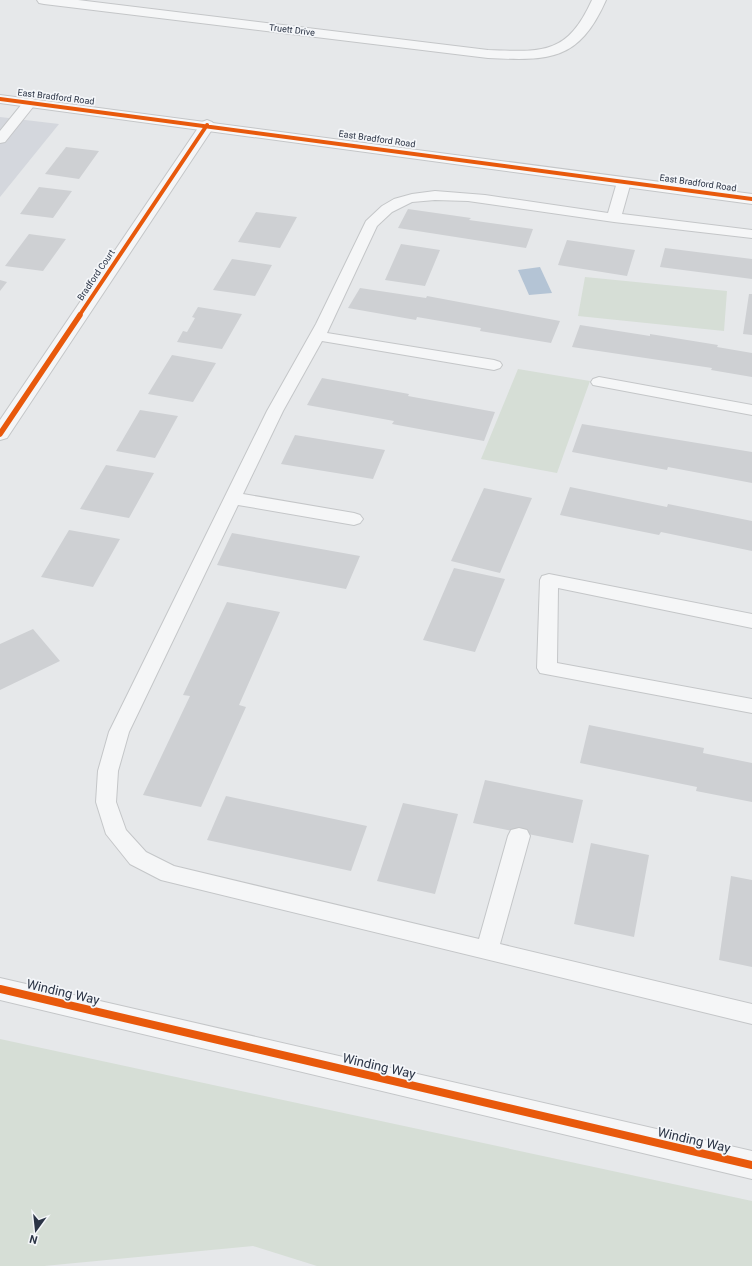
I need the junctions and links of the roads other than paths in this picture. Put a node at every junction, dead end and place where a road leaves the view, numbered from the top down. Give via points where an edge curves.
1 (44, 0) edge
2 (599, 0) edge
3 (0, 99) edge
4 (31, 102) junction
5 (207, 125) junction
6 (0, 139) edge
7 (624, 182) junction
8 (752, 199) edge
9 (614, 218) junction
10 (752, 234) edge
11 (317, 336) junction
12 (494, 365) dead end
13 (599, 382) dead end
14 (752, 410) edge
15 (0, 434) edge
16 (233, 498) junction
17 (354, 519) dead end
18 (752, 621) edge
19 (752, 706) edge
20 (519, 836) dead end
21 (487, 951) junction
22 (0, 989) edge
23 (752, 1014) edge
24 (752, 1165) edge

1 - 2 street, Truett Drive via 488,54 540,54 569,44 580,34
3 - 4 street, East Bradford Road
4 - 5 street, East Bradford Road
4 - 6 lane
5 - 7 street, East Bradford Road
5 - 15 street, Bradford Court
7 - 8 street, East Bradford Road
7 - 9 lane
9 - 10 lane
9 - 11 lane via 446,194 393,204 371,224
11 - 12 lane
11 - 16 lane via 275,411
13 - 14 lane
16 - 17 lane
16 - 21 lane via 119,732 108,771 106,802 117,834 138,858 169,874
18 - 19 lane via 549,580 547,668
20 - 21 lane
21 - 23 lane
22 - 24 street, Winding Way

